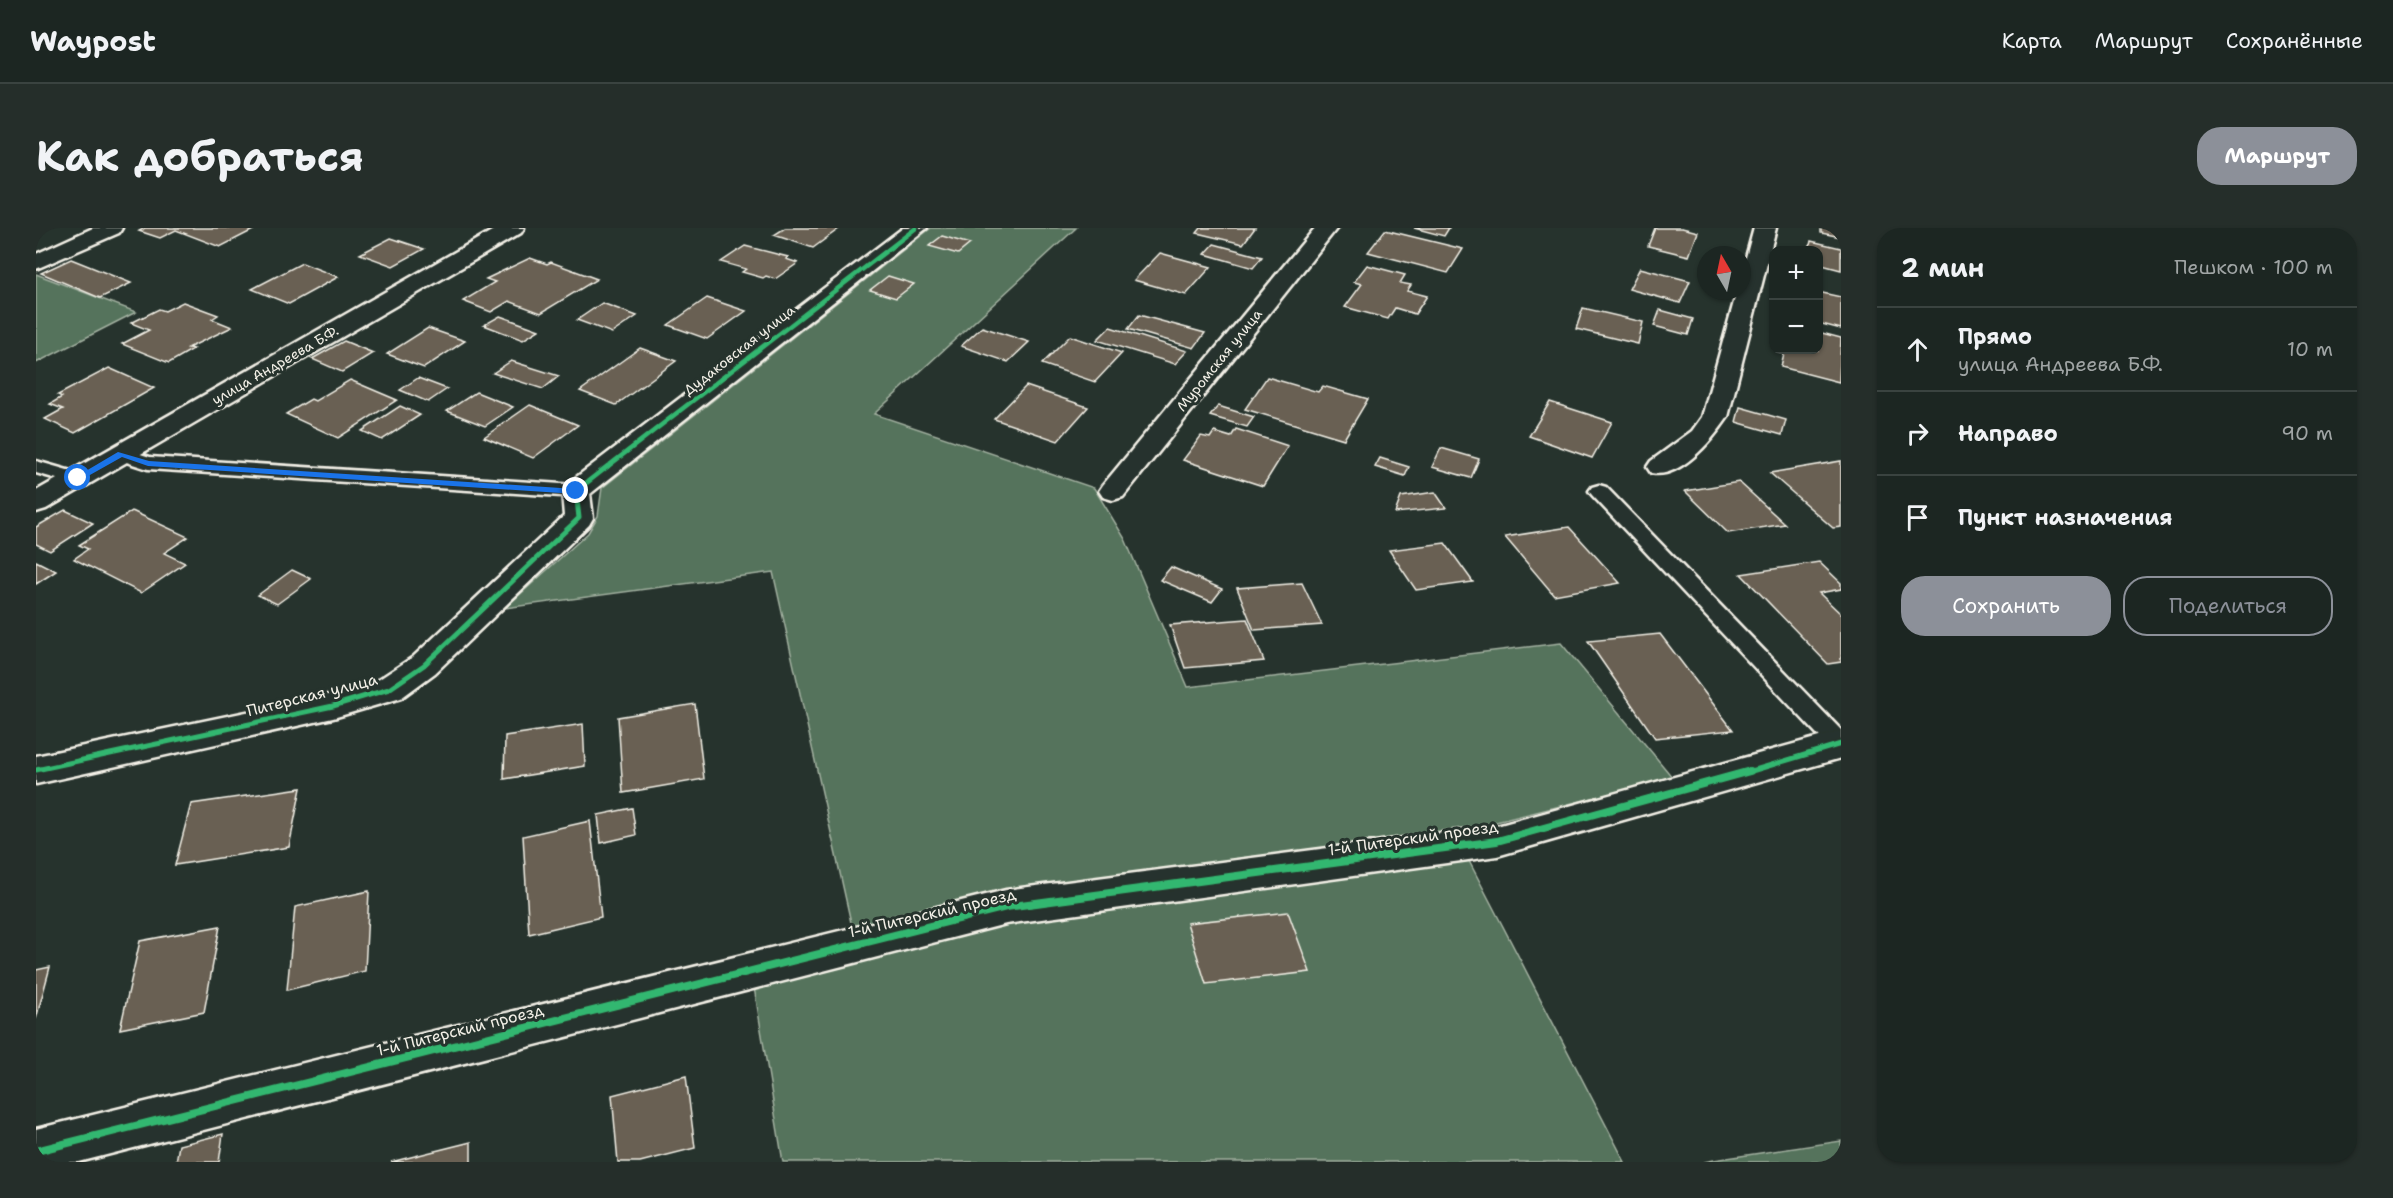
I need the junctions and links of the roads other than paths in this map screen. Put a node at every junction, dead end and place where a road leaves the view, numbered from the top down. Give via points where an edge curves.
1 (111, 228) edge
2 (513, 228) edge
3 (916, 228) edge
4 (1326, 228) edge
5 (1765, 228) edge
6 (36, 262) edge
7 (121, 454) junction
8 (36, 467) edge
9 (1661, 467) dead end
10 (78, 478) junction
11 (576, 491) junction
12 (1113, 491) dead end
13 (1599, 491) dead end
14 (36, 503) edge
15 (1841, 744) edge
16 (36, 770) edge
17 (36, 1151) edge

1 - 6 street
2 - 7 street, улица Андреева Б.Ф.
3 - 11 street, Дудаковская улица
4 - 12 street, Муромская улица
5 - 9 street via 1715,417 1701,437
7 - 10 street, улица Андреева Б.Ф.
7 - 11 lane via 148,463
8 - 10 lane
10 - 14 street, улица Андреева Б.Ф.
11 - 16 street, Питерская улица via 579,518 424,665 390,689 333,706
13 - 15 lane
15 - 17 street, 1-й Питерский проезд via 1497,841 1006,907

